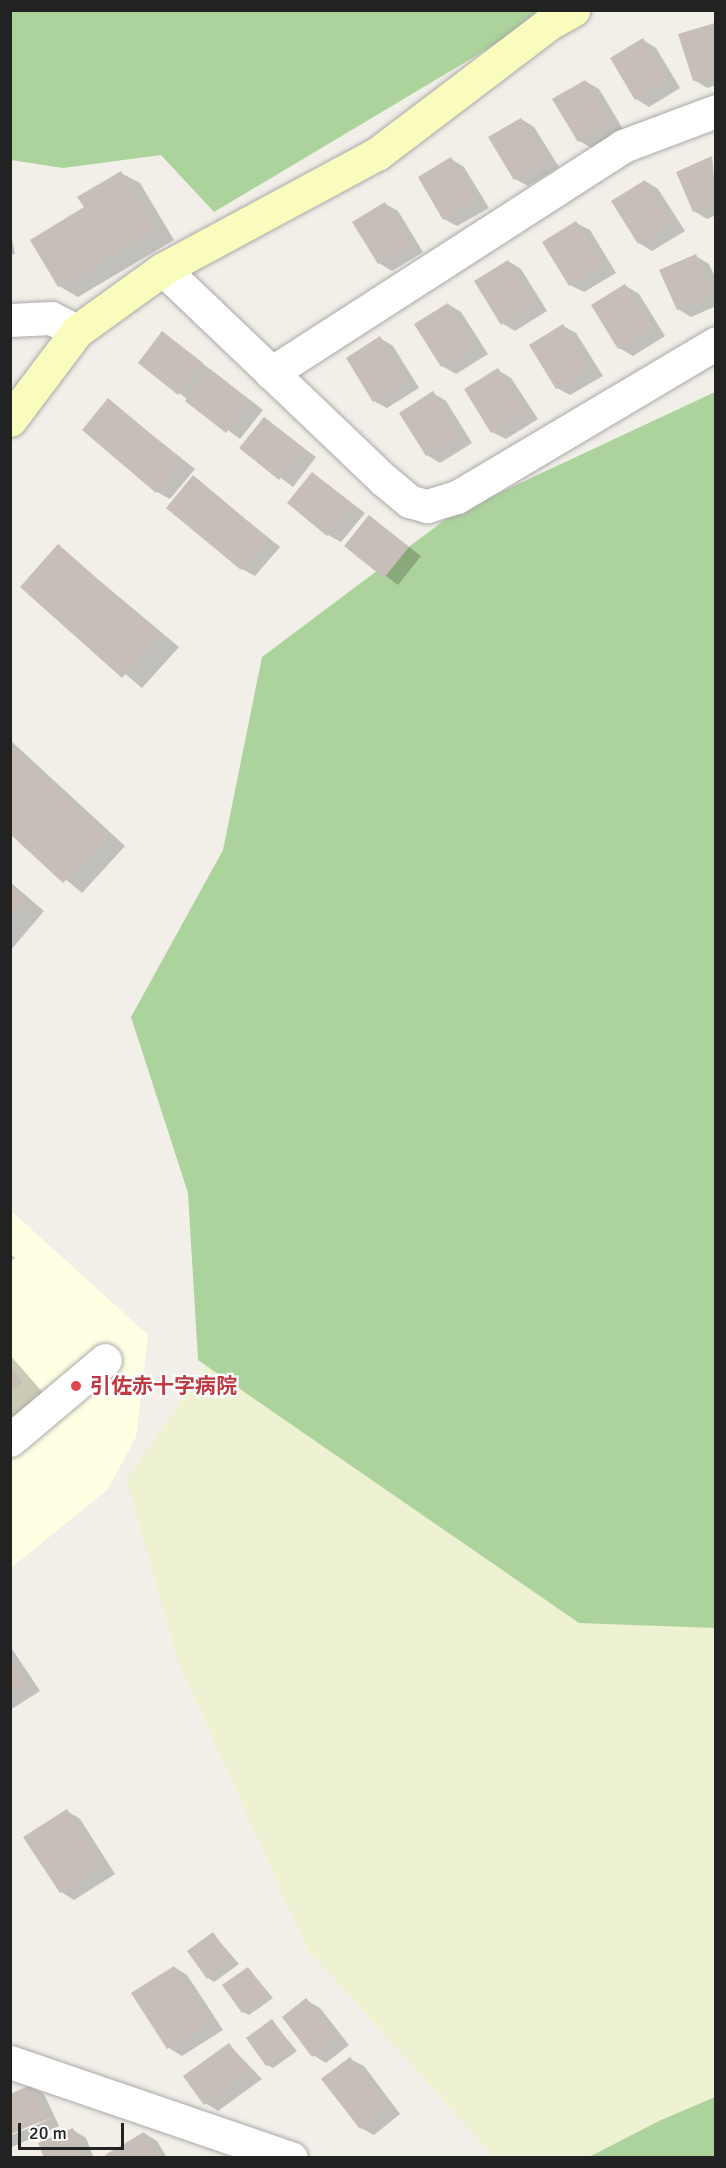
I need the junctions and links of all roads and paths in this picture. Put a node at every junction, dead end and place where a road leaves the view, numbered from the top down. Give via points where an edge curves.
1 (573, 10) edge
2 (716, 111) edge
3 (163, 269) junction
4 (10, 320) edge
5 (77, 331) junction
6 (716, 343) edge
7 (271, 373) junction
8 (10, 420) edge
9 (105, 1360) dead end
10 (10, 1440) edge
11 (10, 2062) edge
12 (291, 2157) edge

1 - 3 street via 548,24 377,154
2 - 7 street via 623,146
3 - 5 street
3 - 7 street
4 - 5 street via 51,318
5 - 8 street
6 - 7 street via 458,497 427,506 409,501 384,480
9 - 10 street
11 - 12 street

